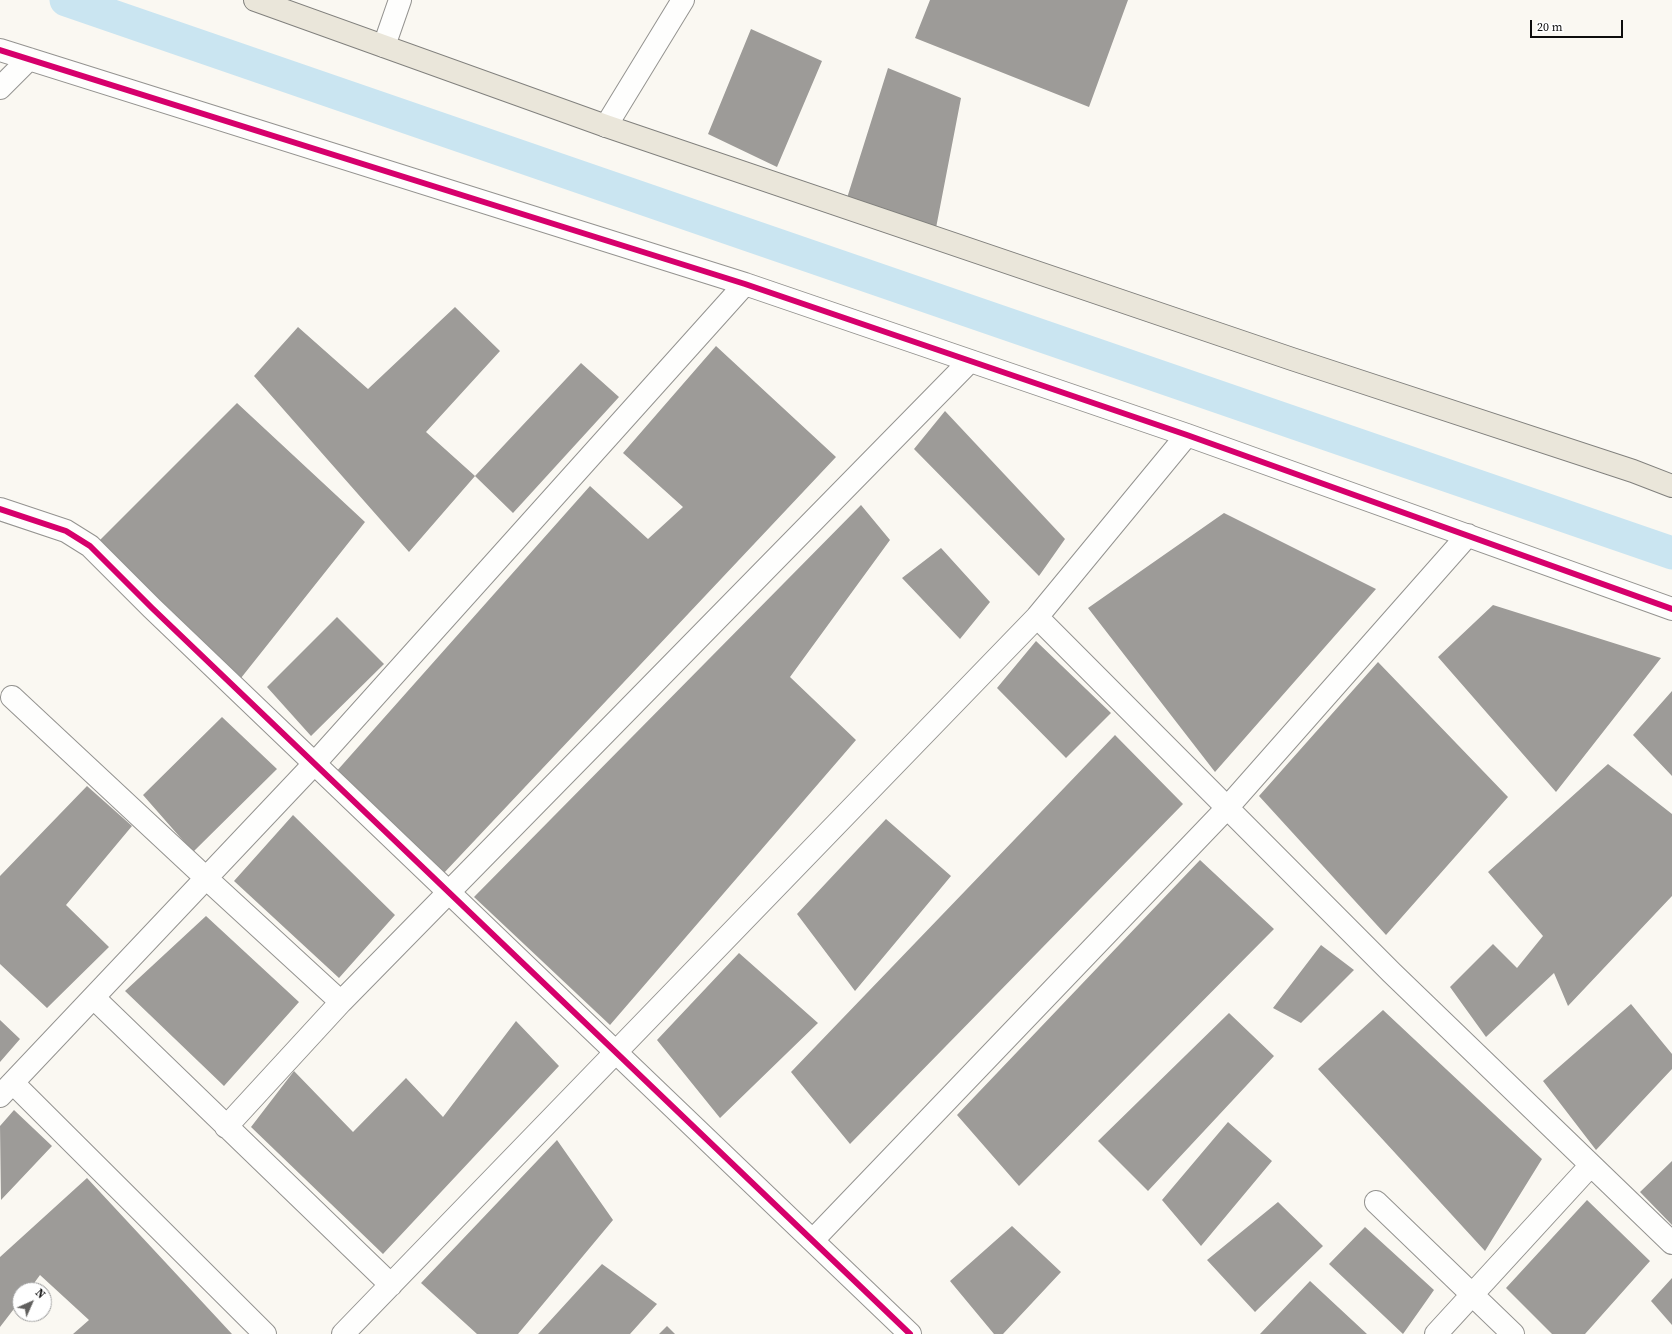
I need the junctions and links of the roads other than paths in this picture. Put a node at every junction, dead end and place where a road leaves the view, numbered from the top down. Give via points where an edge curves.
1 (255, 0) edge
2 (400, 0) edge
3 (683, 0) edge
4 (384, 46) junction
5 (0, 50) edge
6 (29, 59) junction
7 (0, 88) edge
8 (606, 126) junction
9 (745, 284) junction
10 (970, 361) junction
11 (1187, 435) junction
12 (1672, 486) edge
13 (0, 509) edge
14 (1468, 535) junction
15 (1672, 609) edge
16 (1037, 617) junction
17 (12, 697) dead end
18 (314, 764) junction
19 (1227, 808) junction
20 (206, 878) junction
21 (449, 892) junction
22 (94, 998) junction
23 (341, 1002) junction
24 (616, 1052) junction
25 (7, 1089) edge
26 (226, 1127) junction
27 (1591, 1165) junction
28 (1376, 1202) dead end
29 (813, 1240) junction
30 (1672, 1243) edge
31 (391, 1285) junction
32 (1472, 1295) junction
33 (265, 1334) edge
34 (343, 1334) edge
35 (910, 1334) edge
36 (1436, 1334) edge
37 (1513, 1334) edge

1 - 4 main road
2 - 4 street
3 - 8 street
4 - 8 main road
5 - 6 street
6 - 7 street
6 - 9 street
8 - 12 main road
9 - 10 street
9 - 18 street
10 - 11 street
10 - 21 street
11 - 14 street
11 - 16 street
13 - 18 street via 66,531 90,546
14 - 15 street
14 - 19 street
16 - 19 street
16 - 24 street
17 - 20 street
18 - 20 street
18 - 21 street
19 - 27 street via 1392,973
19 - 29 street
20 - 22 street
20 - 23 street
21 - 23 street
21 - 24 street
22 - 25 street
22 - 26 street
23 - 26 street
24 - 29 street
24 - 31 street
25 - 33 street
26 - 31 street
27 - 30 street
27 - 32 street
28 - 32 street
29 - 35 street
31 - 34 street
32 - 36 street
32 - 37 street

